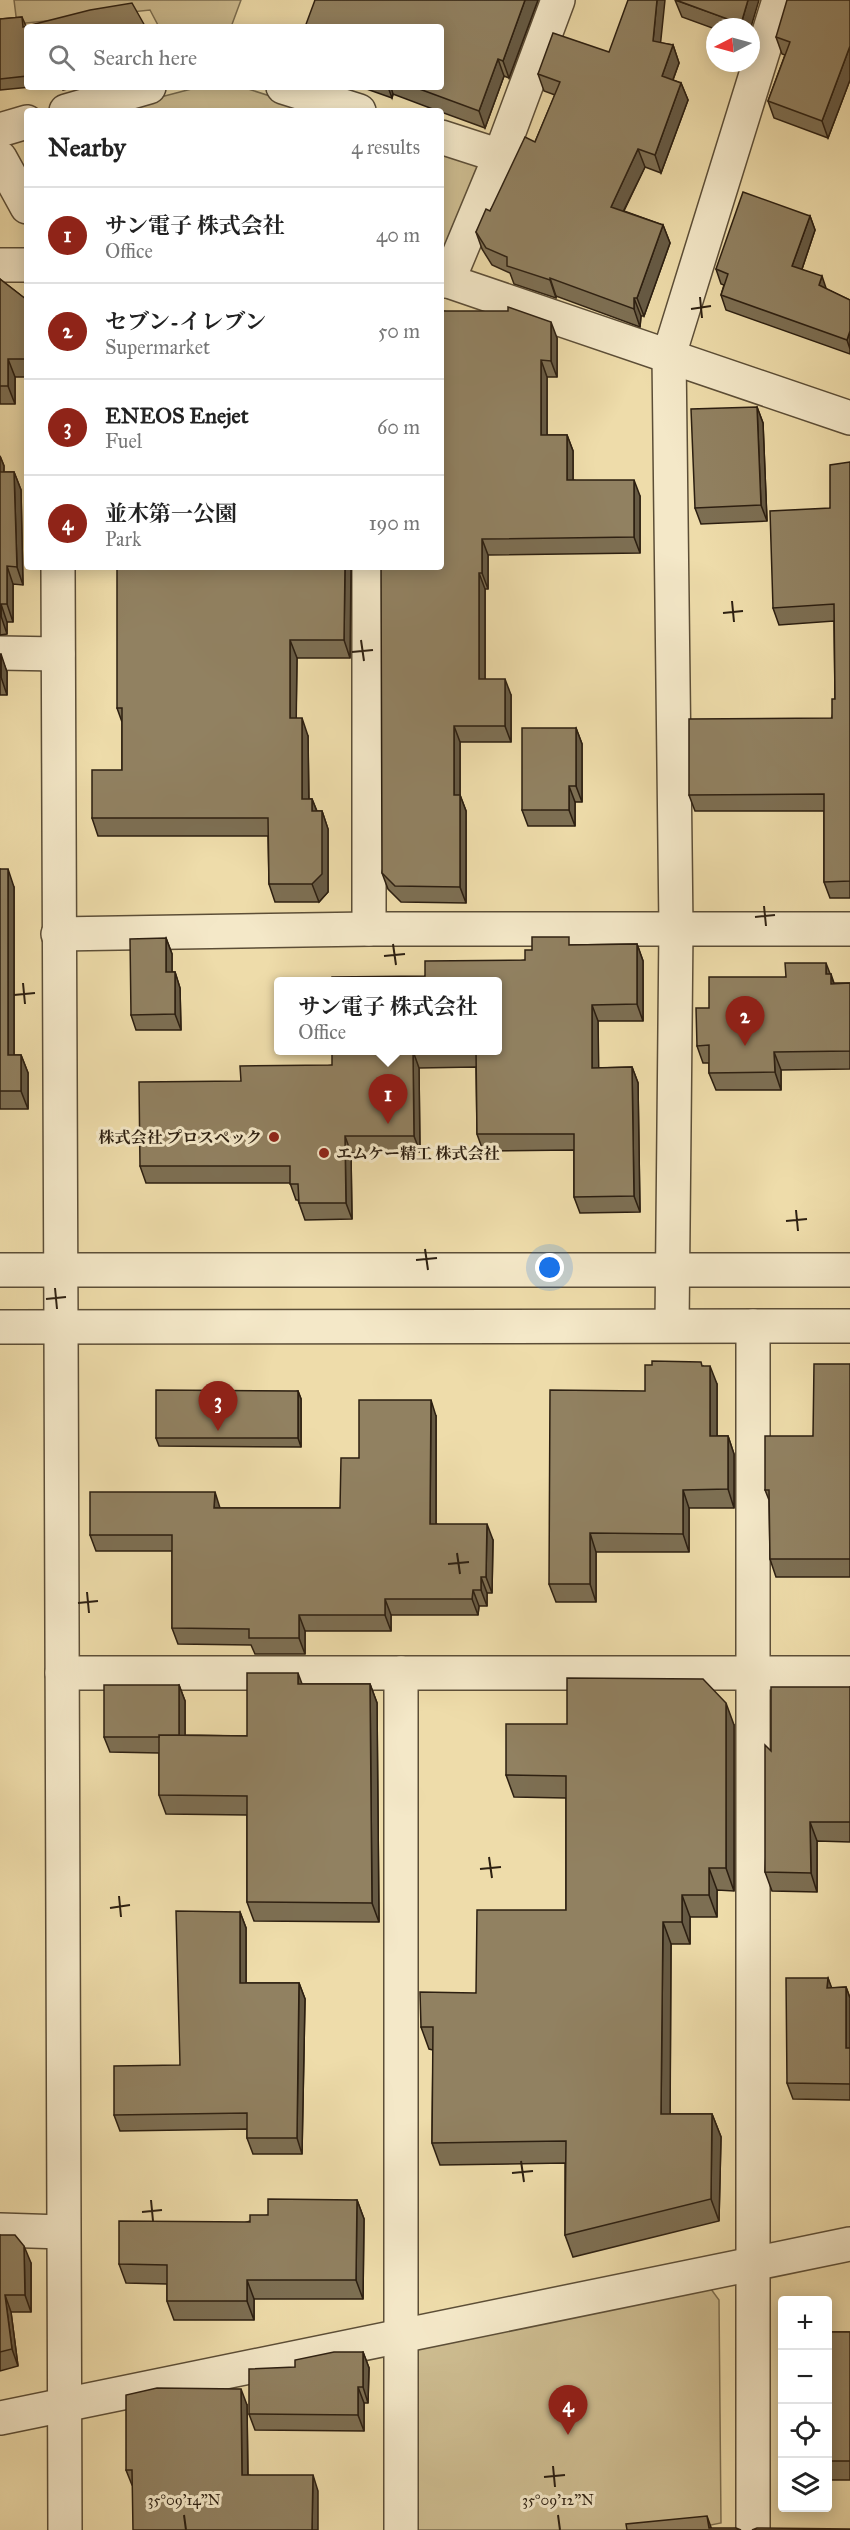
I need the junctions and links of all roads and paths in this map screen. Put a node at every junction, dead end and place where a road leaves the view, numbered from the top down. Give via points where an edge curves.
1 (558, 0) edge
2 (779, 0) edge
3 (139, 90) edge
4 (292, 90) edge
5 (76, 108) edge
6 (349, 108) edge
7 (24, 123) edge
8 (0, 130) edge
9 (444, 138) edge
10 (500, 156) junction
11 (0, 158) edge
12 (24, 202) edge
13 (0, 265) edge
14 (24, 265) edge
15 (445, 281) edge
16 (669, 355) junction
17 (850, 418) edge
18 (58, 570) edge
19 (369, 570) edge
20 (0, 652) edge
21 (58, 654) junction
22 (676, 928) junction
23 (369, 929) junction
24 (850, 929) edge
25 (58, 933) junction
26 (0, 1270) edge
27 (850, 1270) edge
28 (61, 1271) junction
29 (671, 1271) junction
30 (672, 1325) junction
31 (753, 1326) junction
32 (850, 1326) edge
33 (0, 1327) edge
34 (61, 1327) junction
35 (62, 1673) junction
36 (401, 1673) junction
37 (753, 1673) junction
38 (850, 1673) edge
39 (0, 2230) edge
40 (63, 2232) junction
41 (850, 2244) edge
42 (753, 2264) junction
43 (401, 2337) junction
44 (64, 2406) junction
45 (0, 2418) edge
46 (65, 2530) edge
47 (401, 2530) edge
48 (753, 2530) edge

1 - 10 street
2 - 16 street
3 - 5 street
4 - 6 street
7 - 8 street
9 - 10 street
10 - 15 street
11 - 12 street
13 - 14 street
15 - 16 street
16 - 17 street
16 - 22 street
18 - 21 street
19 - 23 street
20 - 21 street
21 - 25 street
22 - 23 street
22 - 24 street
22 - 29 street
23 - 25 street
25 - 28 street
26 - 28 street
27 - 29 street
28 - 29 street
28 - 34 street
29 - 30 street
30 - 31 street
30 - 34 street
31 - 32 street
31 - 37 street
33 - 34 street
34 - 35 street
35 - 36 street
35 - 40 street
36 - 37 street
36 - 43 street
37 - 38 street
37 - 42 street
39 - 40 street
40 - 44 street
41 - 42 street
42 - 43 street
42 - 48 street
43 - 44 street
43 - 47 street
44 - 45 street
44 - 46 street

